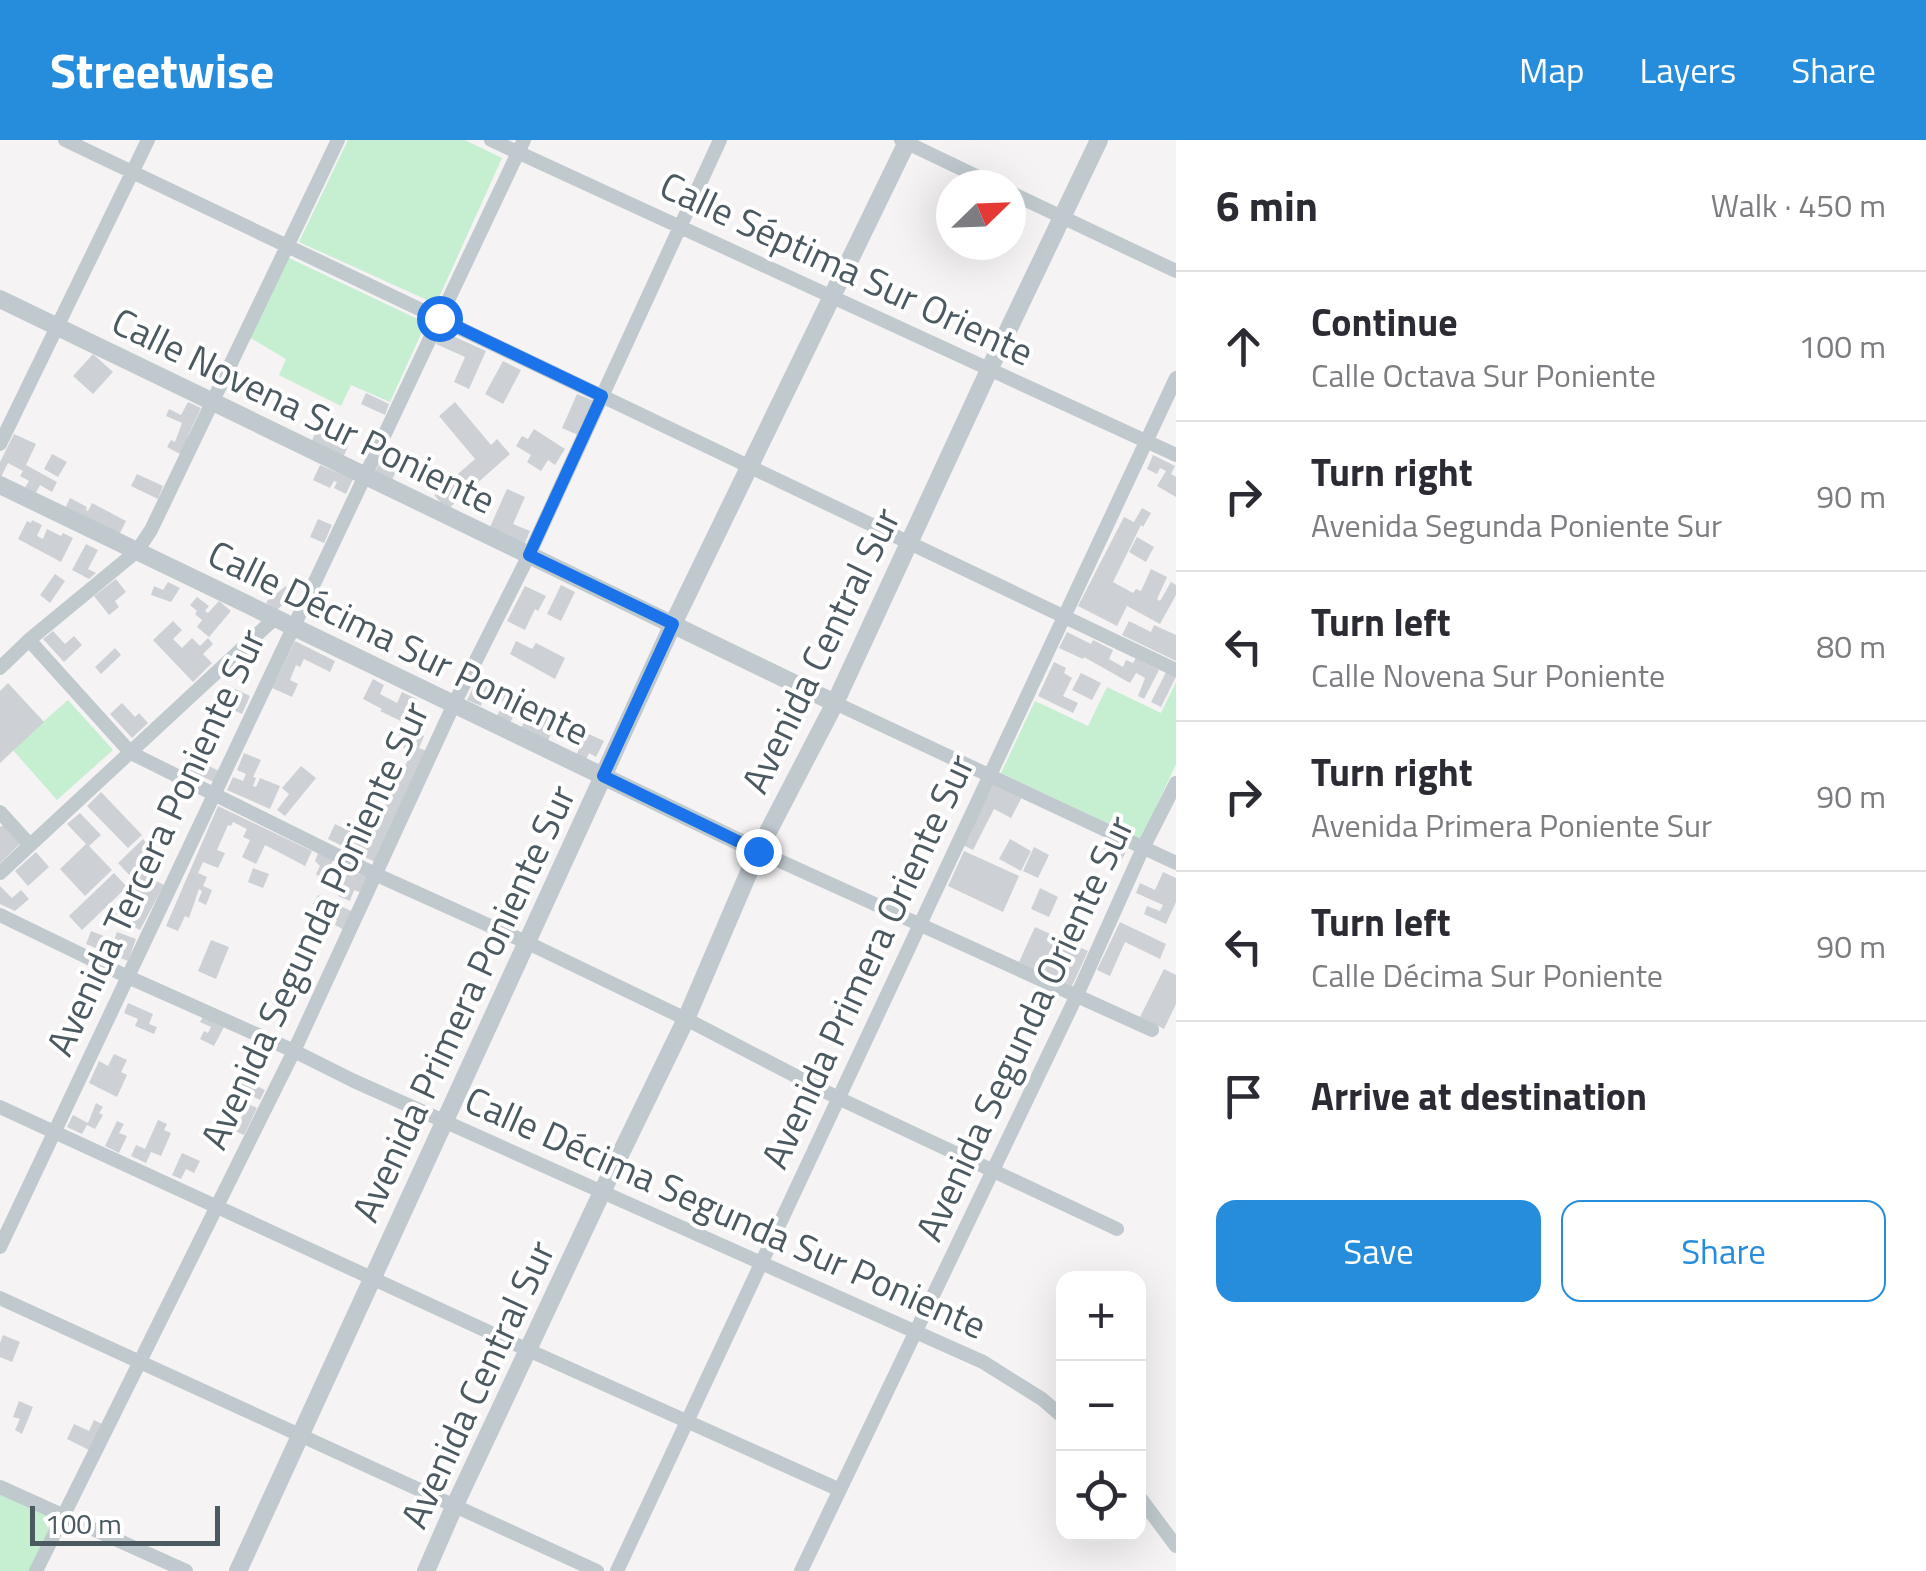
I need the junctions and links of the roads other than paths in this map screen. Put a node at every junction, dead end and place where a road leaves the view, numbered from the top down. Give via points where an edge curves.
1 (65, 140) edge
2 (148, 140) edge
3 (338, 140) edge
4 (490, 140) edge
5 (720, 140) edge
6 (1099, 140) edge
7 (906, 141) edge
8 (521, 146) edge
9 (965, 170) edge
10 (133, 171) junction
11 (1026, 200) edge
12 (1062, 218) junction
13 (680, 227) junction
14 (288, 245) junction
15 (1176, 272) edge
16 (832, 298) junction
17 (0, 299) edge
18 (439, 318) junction
19 (56, 326) junction
20 (989, 370) junction
21 (1176, 378) edge
22 (602, 396) junction
23 (212, 402) junction
24 (1146, 441) junction
25 (0, 444) edge
26 (1176, 455) edge
27 (751, 466) junction
28 (365, 476) junction
29 (0, 485) edge
30 (908, 542) junction
31 (137, 551) junction
32 (529, 555) junction
33 (1063, 616) junction
34 (275, 618) junction
35 (673, 624) junction
36 (293, 627) junction
37 (29, 640) junction
38 (0, 668) edge
39 (1176, 670) edge
40 (834, 703) junction
41 (454, 704) junction
42 (130, 752) junction
43 (603, 776) junction
44 (989, 777) junction
45 (1176, 783) edge
46 (213, 794) junction
47 (0, 812) edge
48 (30, 845) junction
49 (1143, 848) junction
50 (758, 851) junction
51 (1176, 863) edge
52 (0, 872) edge
53 (377, 874) junction
54 (0, 915) edge
55 (919, 924) junction
56 (528, 943) junction
57 (128, 977) junction
58 (1077, 995) junction
59 (686, 1020) junction
60 (1152, 1030) dead end
61 (294, 1051) junction
62 (838, 1098) junction
63 (0, 1107) edge
64 (444, 1121) junction
65 (54, 1132) junction
66 (993, 1171) junction
67 (602, 1192) junction
68 (216, 1206) junction
69 (1117, 1229) dead end
70 (0, 1246) edge
71 (761, 1263) junction
72 (372, 1278) junction
73 (0, 1298) edge
74 (916, 1332) junction
75 (528, 1350) junction
76 (138, 1362) junction
77 (1056, 1411) edge
78 (687, 1421) junction
79 (300, 1436) junction
80 (0, 1487) edge
81 (840, 1490) junction
82 (1146, 1506) edge
83 (454, 1507) junction
84 (64, 1516) junction
85 (1176, 1546) edge
86 (36, 1571) edge
87 (186, 1571) edge
88 (238, 1571) edge
89 (426, 1571) edge
90 (597, 1571) edge
91 (616, 1571) edge
92 (801, 1571) edge

1 - 10 street
2 - 10 street
3 - 14 street
4 - 8 street, Calle Séptima Sur Oriente
5 - 13 street, Avenida Segunda Poniente Sur
6 - 12 street, Avenida Central Sur
7 - 9 street
7 - 16 street, Avenida Primera Poniente Sur
8 - 13 street, Calle Séptima Sur Oriente
8 - 18 street, Avenida Tercera Poniente Sur
10 - 14 street
10 - 19 street
11 - 12 street
12 - 15 street
12 - 20 street, Avenida Central Sur
13 - 16 street, Calle Séptima Sur Oriente
13 - 22 street, Avenida Segunda Poniente Sur
14 - 18 street
14 - 23 street
16 - 20 street, Calle Séptima Sur Oriente
16 - 27 street, Avenida Primera Poniente Sur
17 - 19 street, Calle Novena Sur Poniente
18 - 22 street
18 - 28 street, Avenida Tercera Poniente Sur
19 - 23 street, Calle Novena Sur Poniente
19 - 25 street
20 - 24 street, Calle Séptima Sur Oriente
20 - 30 street, Avenida Central Sur
21 - 24 street, Avenida Primera Oriente Sur
22 - 27 street
22 - 32 street, Avenida Segunda Poniente Sur
23 - 28 street, Calle Novena Sur Poniente
23 - 31 street
24 - 26 street, Calle Séptima Sur Oriente
24 - 33 street, Avenida Primera Oriente Sur
27 - 30 street
27 - 35 street, Avenida Primera Poniente Sur
28 - 32 street, Calle Novena Sur Poniente
28 - 36 street, Avenida Tercera Poniente Sur
29 - 31 street, Calle Décima Sur Poniente
30 - 33 street
30 - 40 street, Avenida Central Sur
31 - 34 street, Calle Décima Sur Poniente
31 - 37 street
32 - 35 street, Calle Novena Sur Poniente
32 - 41 street, Avenida Segunda Poniente Sur
33 - 39 street
33 - 44 street, Avenida Primera Oriente Sur
34 - 36 street, Calle Décima Sur Poniente
34 - 42 street
35 - 40 street, Calle Novena Sur Poniente
35 - 43 street, Avenida Primera Poniente Sur
36 - 41 street, Calle Décima Sur Poniente
36 - 46 street, Avenida Tercera Poniente Sur
37 - 38 street
37 - 42 street
40 - 44 street, Calle Novena Sur Poniente
40 - 50 street, Avenida Central Sur
41 - 43 street, Calle Décima Sur Poniente
41 - 53 street, Avenida Segunda Poniente Sur
42 - 46 street
42 - 48 street
43 - 50 street, Calle Décima Sur Poniente
43 - 56 street, Avenida Primera Poniente Sur
44 - 49 street, Calle Novena Sur Poniente
44 - 55 street, Avenida Primera Oriente Sur
45 - 49 street, Avenida Segunda Oriente Sur
46 - 53 street
46 - 57 street, Avenida Tercera Poniente Sur
47 - 48 street
48 - 52 street
49 - 51 street, Calle Novena Sur Poniente
49 - 58 street, Avenida Segunda Oriente Sur
50 - 55 street, Calle Décima Sur Poniente
50 - 59 street, Avenida Central Sur
53 - 56 street
53 - 61 street, Avenida Segunda Poniente Sur
54 - 57 street, Calle Décima Segunda Sur Poniente
55 - 58 street, Calle Décima Sur Poniente
55 - 62 street, Avenida Primera Oriente Sur
56 - 59 street
56 - 64 street, Avenida Primera Poniente Sur
57 - 61 street, Calle Décima Segunda Sur Poniente
57 - 65 street, Avenida Tercera Poniente Sur
58 - 60 street, Calle Décima Sur Poniente
58 - 66 street, Avenida Segunda Oriente Sur
59 - 62 street
59 - 67 street, Avenida Central Sur
61 - 64 street, Calle Décima Segunda Sur Poniente
61 - 68 street, Avenida Segunda Poniente Sur
62 - 66 street
62 - 71 street, Avenida Primera Oriente Sur
63 - 65 street
64 - 67 street, Calle Décima Segunda Sur Poniente
64 - 72 street, Avenida Primera Poniente Sur
65 - 68 street
65 - 70 street, Avenida Tercera Poniente Sur
66 - 69 street
66 - 74 street, Avenida Segunda Oriente Sur
67 - 71 street, Calle Décima Segunda Sur Poniente
67 - 75 street, Avenida Central Sur
68 - 72 street
68 - 76 street, Avenida Segunda Poniente Sur
71 - 74 street, Calle Décima Segunda Sur Poniente
71 - 78 street, Avenida Primera Oriente Sur
72 - 75 street
72 - 79 street, Avenida Primera Poniente Sur
73 - 76 street
74 - 77 street, Calle Décima Segunda Sur Poniente via 983,1362
74 - 81 street, Avenida Segunda Oriente Sur
75 - 78 street
75 - 83 street, Avenida Central Sur
76 - 79 street
76 - 84 street, Avenida Segunda Poniente Sur
78 - 81 street
78 - 91 street, Avenida Primera Oriente Sur
79 - 83 street
79 - 88 street, Avenida Primera Poniente Sur
80 - 84 street
81 - 92 street, Avenida Segunda Oriente Sur
82 - 85 street
83 - 89 street, Avenida Central Sur
83 - 90 street
84 - 86 street, Avenida Segunda Poniente Sur
84 - 87 street

